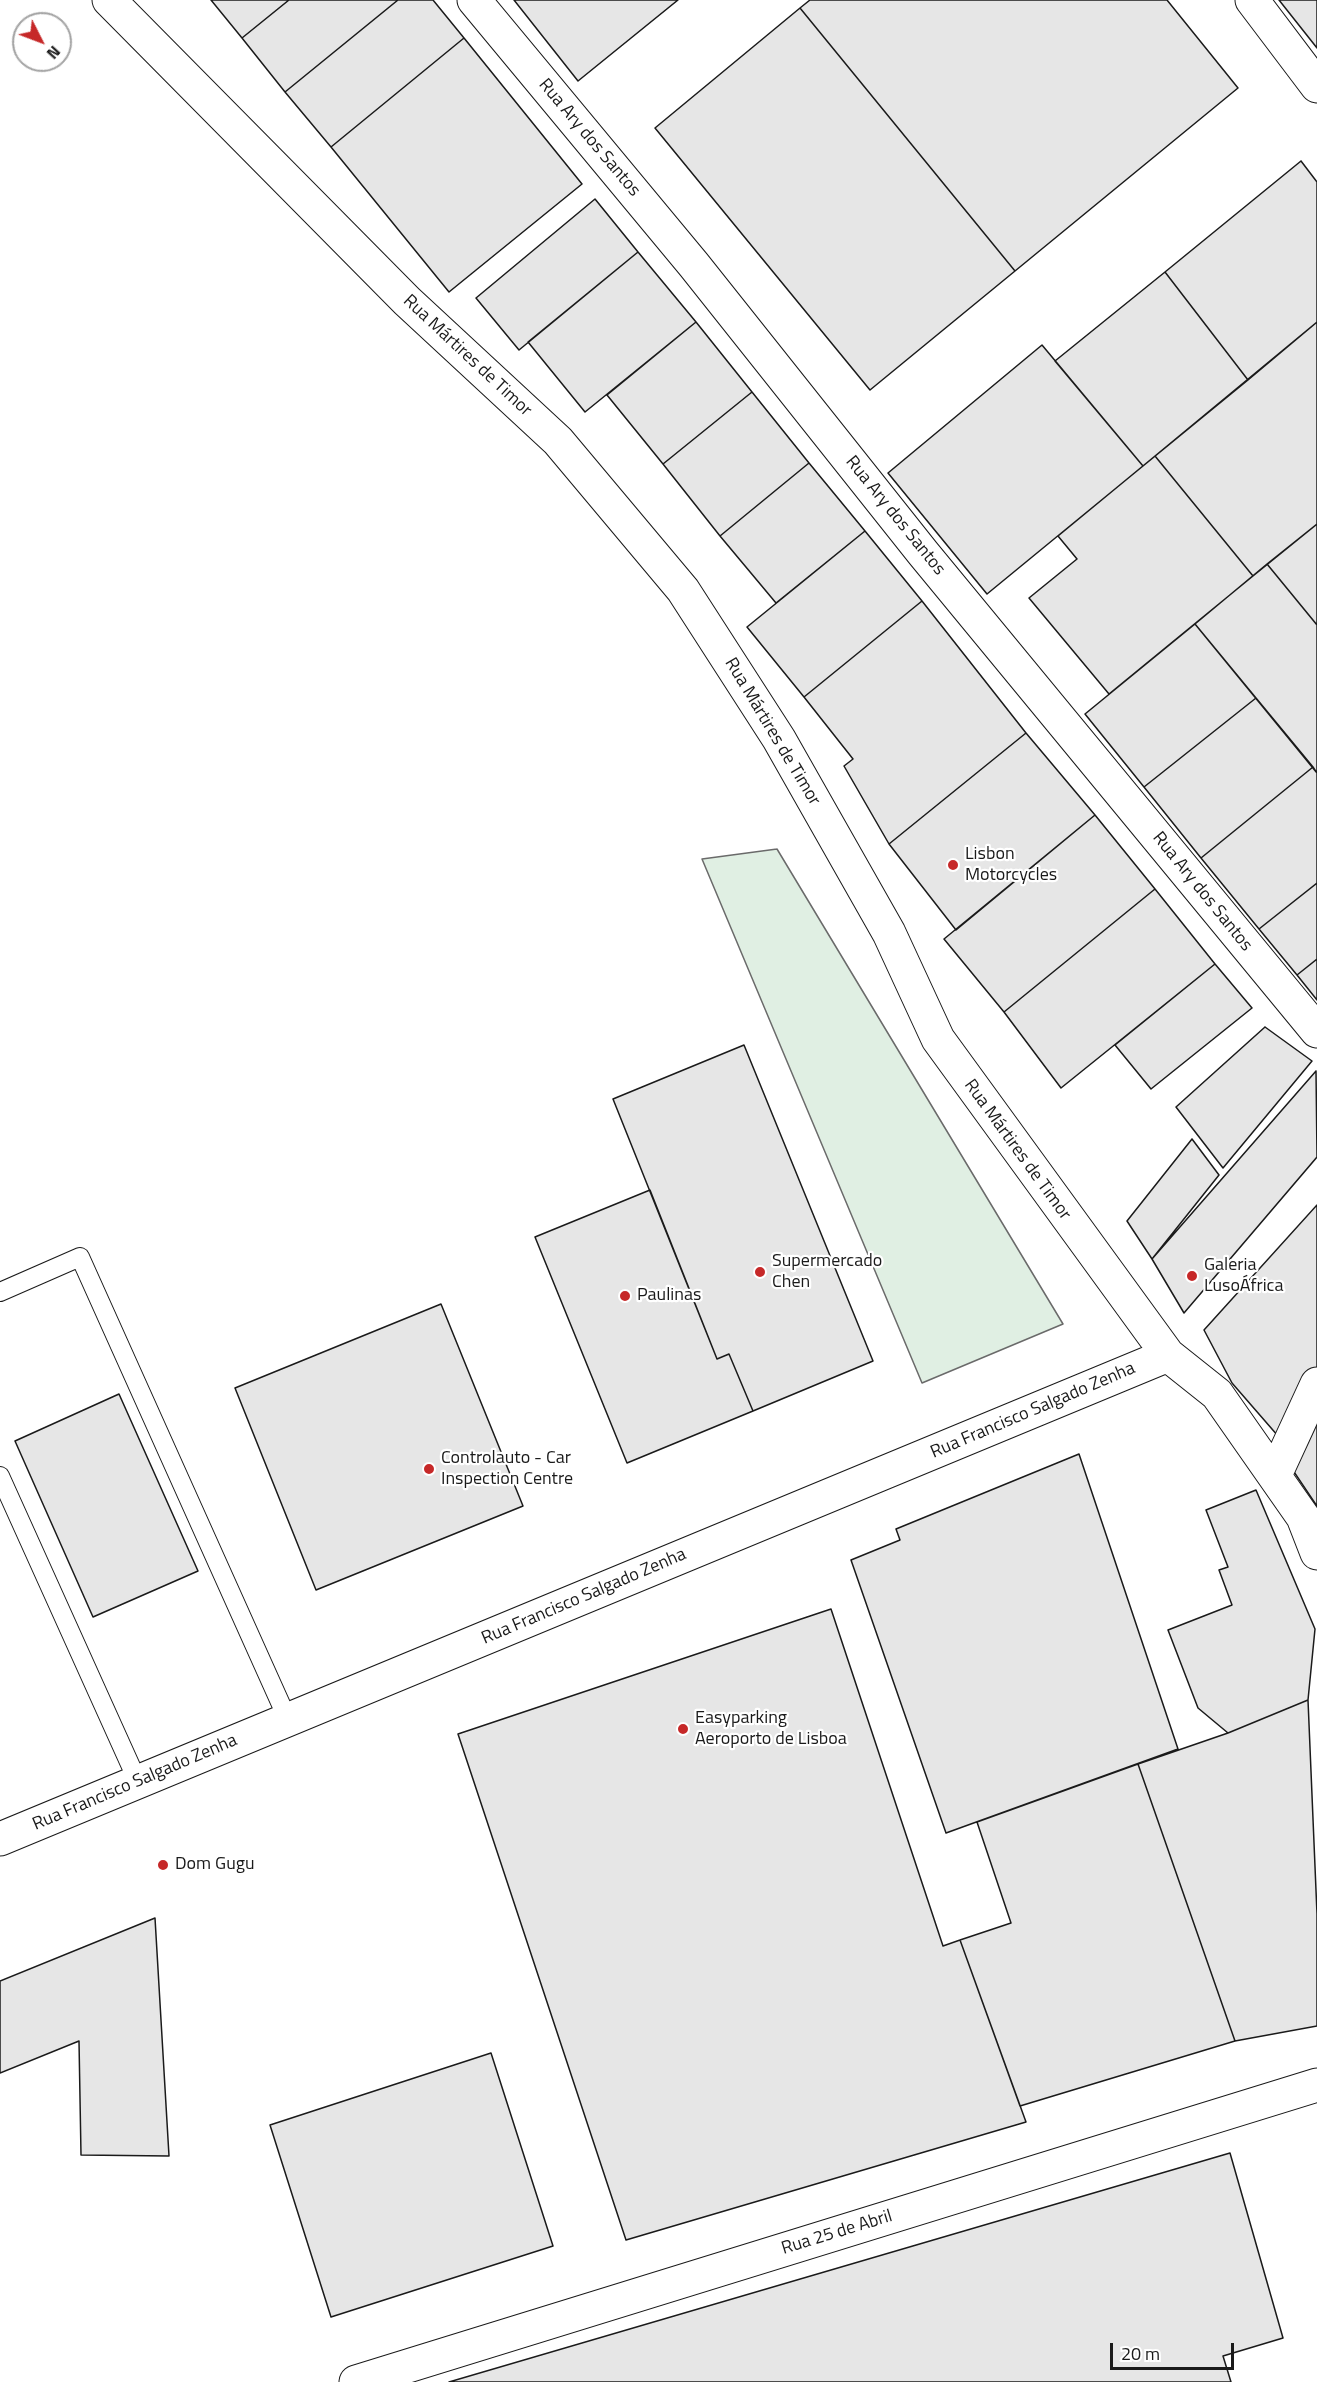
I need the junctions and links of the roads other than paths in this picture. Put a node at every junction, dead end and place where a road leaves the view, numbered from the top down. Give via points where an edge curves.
1 (109, 0) edge
2 (474, 0) edge
3 (1252, 0) edge
4 (1317, 86) edge
5 (1317, 1031) edge
6 (0, 1292) edge
7 (1168, 1355) junction
8 (1317, 1384) edge
9 (1275, 1475) junction
10 (0, 1476) edge
11 (1317, 1553) edge
12 (288, 1720) junction
13 (138, 1782) junction
14 (0, 1839) edge
15 (1317, 2085) edge
16 (356, 2382) edge

1 - 7 street, Rua Mártires de Timor via 407,301 558,441 683,590 779,739 889,933 938,1039
2 - 5 street, Rua Ary dos Santos
3 - 4 street
6 - 12 lane via 80,1257
7 - 9 street, Rua Mártires de Timor via 1217,1394
7 - 12 street, Rua Francisco Salgado Zenha
8 - 9 street
9 - 11 street, Rua Mártires de Timor via 1303,1516
10 - 13 lane
12 - 13 street, Rua Francisco Salgado Zenha
13 - 14 street, Rua Francisco Salgado Zenha
15 - 16 street, Rua 25 de Abril

